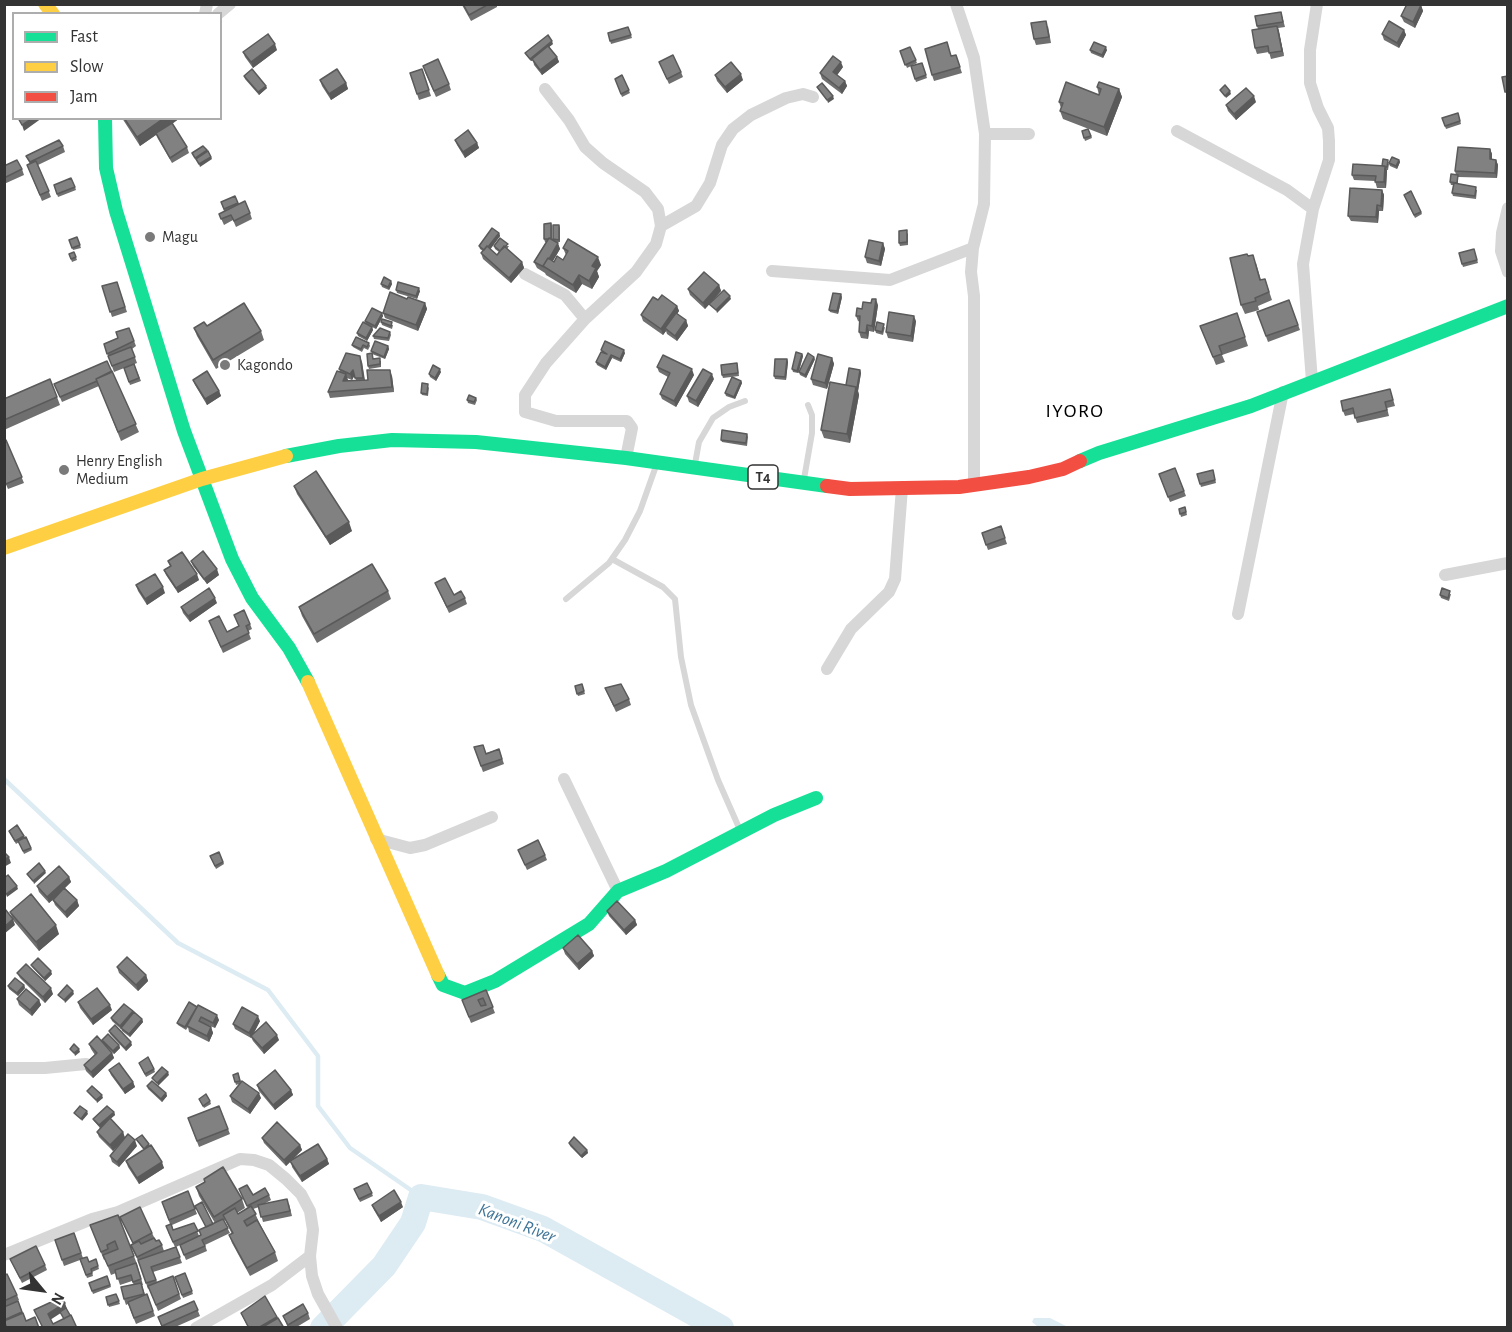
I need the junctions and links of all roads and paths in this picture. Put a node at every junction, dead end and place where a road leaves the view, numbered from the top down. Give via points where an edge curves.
1 (1317, 4) edge
2 (955, 5) edge
3 (545, 89) dead end
4 (813, 97) dead end
5 (105, 120) edge
6 (1177, 131) dead end
7 (985, 134) junction
8 (1029, 134) dead end
9 (1508, 208) edge
10 (1313, 209) junction
11 (661, 226) junction
12 (973, 248) junction
13 (772, 271) dead end
14 (1508, 272) edge
15 (525, 274) dead end
16 (1508, 306) edge
17 (585, 319) junction
18 (1312, 381) junction
19 (1283, 392) junction
20 (745, 401) dead end
21 (808, 405) dead end
22 (626, 458) junction
23 (656, 462) junction
24 (695, 468) junction
25 (202, 479) junction
26 (803, 483) junction
27 (974, 484) junction
28 (902, 488) junction
29 (4, 548) edge
30 (612, 559) junction
31 (1508, 563) edge
32 (1445, 575) dead end
33 (566, 599) dead end
34 (1238, 614) dead end
35 (827, 669) dead end
36 (564, 779) dead end
37 (816, 798) dead end
38 (492, 817) dead end
39 (740, 831) junction
40 (376, 839) junction
41 (618, 891) junction
42 (86, 1064) edge
43 (4, 1068) edge
44 (4, 1255) edge
45 (310, 1256) junction
46 (196, 1328) edge
47 (337, 1328) edge

1 - 10 street via 1310,83 1328,128 1329,160
2 - 7 street via 974,58
3 - 11 street via 585,147 645,192 658,209
4 - 11 street via 803,94 786,98 733,129 722,146 703,198 696,207
5 - 25 main road via 106,168 116,211
6 - 10 street via 1287,190
7 - 8 street
7 - 12 street via 984,204
9 - 14 street via 1501,251
10 - 18 street via 1303,264
11 - 17 street via 653,249 636,272
12 - 13 street via 890,280
12 - 27 street
15 - 17 street via 565,295
16 - 18 main road, T4
17 - 22 street via 525,394 525,412 556,421 627,421 632,428
18 - 19 main road, T4
19 - 27 main road, T4 via 1251,406 1099,453 1063,469
19 - 34 street
20 - 24 lane via 713,418 699,442
21 - 26 lane via 812,433
22 - 23 main road, T4
22 - 25 main road, T4 via 476,442 392,440 294,455
23 - 24 main road, T4
23 - 30 lane via 640,511
24 - 26 main road, T4
25 - 29 main road, T4
25 - 40 main road via 232,559 252,598 289,648 318,699
26 - 28 main road, T4 via 850,489
27 - 28 main road, T4 via 959,488
28 - 35 street via 895,579 889,592 850,629
30 - 33 lane
30 - 39 lane via 663,587 675,599 691,705
31 - 32 street
36 - 41 street
37 - 39 main road
38 - 40 street via 410,848
39 - 41 main road via 666,871
40 - 41 main road via 443,985 465,993 495,981 589,924
42 - 43 street
44 - 45 street via 118,1212 240,1159 269,1165 301,1194 310,1211
45 - 46 street via 272,1285
45 - 47 street via 318,1294

